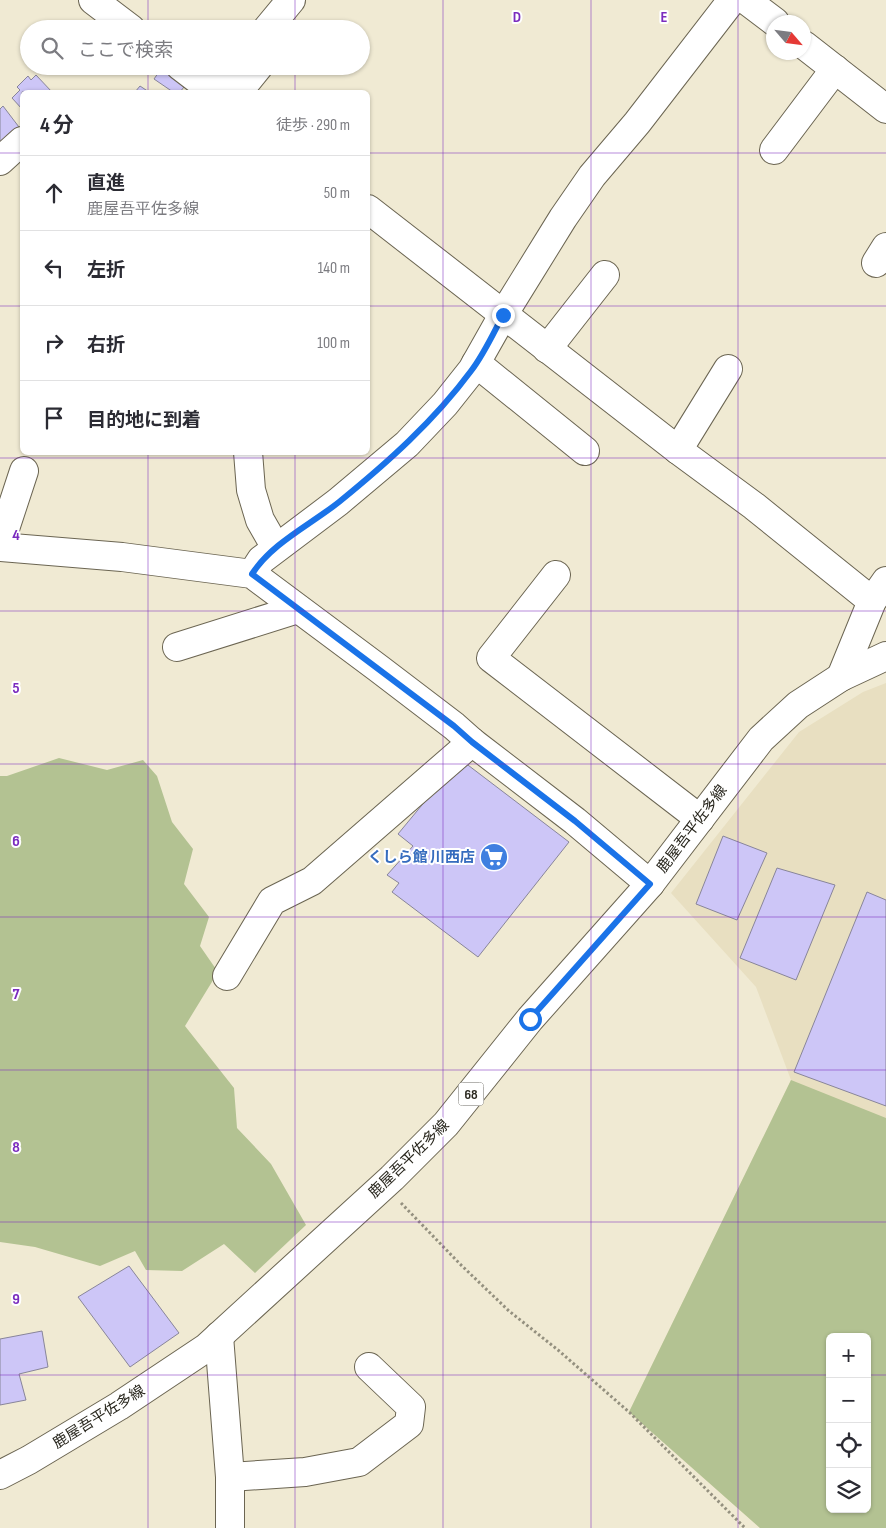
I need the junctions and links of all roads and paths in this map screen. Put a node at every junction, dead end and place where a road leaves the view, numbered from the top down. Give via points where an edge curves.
1 (93, 0) edge
2 (732, 0) edge
3 (746, 0) edge
4 (300, 3) edge
5 (766, 15) edge
6 (119, 20) edge
7 (279, 20) edge
8 (293, 20) edge
9 (811, 50) edge
10 (835, 69) junction
11 (192, 75) edge
12 (229, 75) edge
13 (252, 75) edge
14 (212, 90) edge
15 (217, 90) edge
16 (240, 90) edge
17 (886, 109) edge
18 (20, 143) edge
19 (774, 150) dead end
20 (0, 161) edge
21 (371, 219) edge
22 (606, 275) dead end
23 (503, 315) junction
24 (547, 349) junction
25 (476, 363) junction
26 (728, 369) dead end
27 (678, 450) junction
28 (585, 452) dead end
29 (248, 455) edge
30 (24, 471) dead end
31 (0, 546) edge
32 (276, 548) junction
33 (252, 574) junction
34 (556, 575) dead end
35 (879, 591) edge
36 (298, 609) junction
37 (177, 647) dead end
38 (886, 656) edge
39 (841, 678) junction
40 (472, 742) junction
41 (700, 819) junction
42 (650, 884) junction
43 (227, 976) dead end
44 (384, 1183) junction
45 (219, 1336) junction
46 (369, 1367) dead end
47 (0, 1475) edge
48 (230, 1477) junction
49 (230, 1528) edge
50 (745, 1528) edge

1 - 6 street
2 - 23 street via 592,176
3 - 5 street
4 - 7 street
4 - 8 street
9 - 10 street
10 - 17 street
10 - 19 street
11 - 14 street
12 - 15 street
13 - 16 street
18 - 20 street
21 - 23 street
22 - 24 street
23 - 24 street
23 - 25 street
24 - 27 street
25 - 28 street
25 - 32 street via 445,404 408,444
26 - 27 street
27 - 35 street
29 - 32 street via 251,490 260,520
30 - 31 street
31 - 33 street via 122,557
32 - 33 street
33 - 36 street
34 - 41 street via 491,658
35 - 39 street
36 - 37 street
36 - 40 street
38 - 39 street, 鹿屋吾平佐多線 / 68
39 - 41 street, 鹿屋吾平佐多線 / 68 via 798,705 761,739
40 - 42 street
40 - 43 street via 312,881 272,901
41 - 42 street, 鹿屋吾平佐多線 / 68
42 - 44 street, 鹿屋吾平佐多線 / 68 via 530,1019 446,1124
44 - 45 street, 鹿屋吾平佐多線 / 68
44 - 50 path via 460,1264 629,1412
45 - 47 street, 鹿屋吾平佐多線 / 68 via 119,1406
45 - 48 street
46 - 48 street via 412,1407 409,1424 359,1462 305,1472
48 - 49 street

